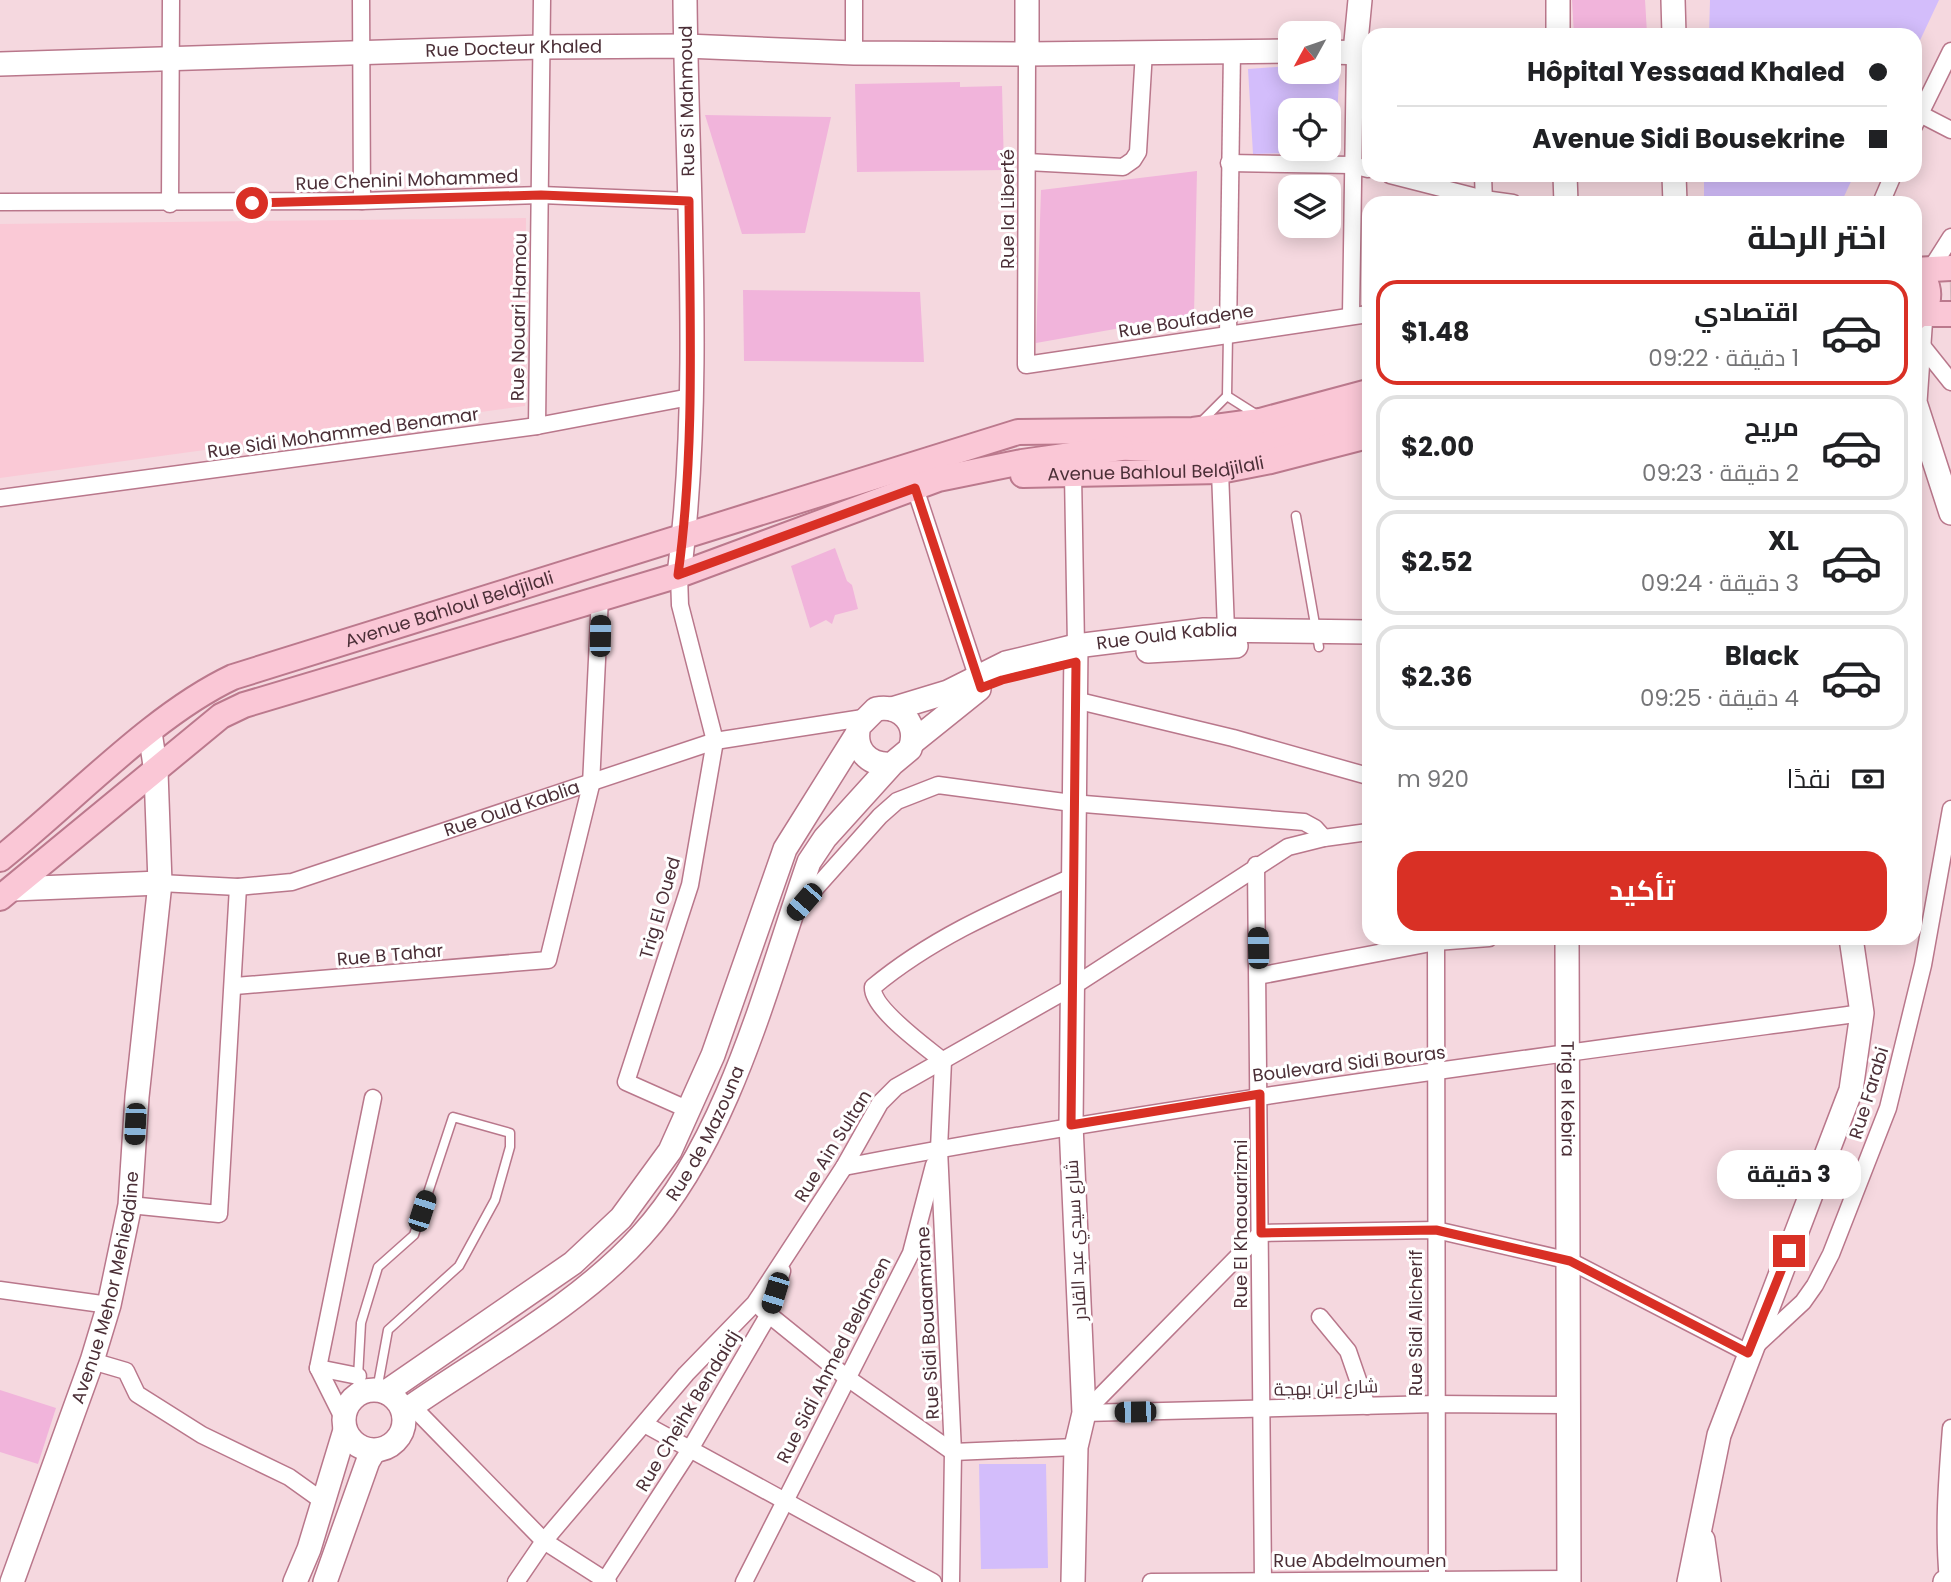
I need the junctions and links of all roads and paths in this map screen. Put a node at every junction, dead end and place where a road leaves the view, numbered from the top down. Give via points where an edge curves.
1 (171, 0) edge
2 (361, 0) edge
3 (542, 0) edge
4 (685, 0) edge
5 (853, 0) edge
6 (1027, 0) edge
7 (1360, 0) edge
8 (1558, 0) edge
9 (1673, 0) edge
10 (1558, 28) edge
11 (1674, 28) edge
12 (685, 46) junction
13 (542, 47) junction
14 (1232, 50) junction
15 (1144, 51) junction
16 (1278, 51) edge
17 (1951, 51) edge
18 (1341, 52) edge
19 (1362, 53) edge
20 (360, 54) junction
21 (854, 54) junction
22 (1027, 54) junction
23 (172, 58) junction
24 (0, 64) edge
25 (1922, 110) edge
26 (1922, 121) edge
27 (1951, 130) edge
28 (1027, 162) junction
29 (1229, 163) junction
30 (1352, 165) junction
31 (1362, 168) edge
32 (1415, 182) edge
33 (541, 195) junction
34 (1466, 196) edge
35 (362, 201) junction
36 (689, 201) junction
37 (0, 202) edge
38 (170, 204) junction
39 (1951, 237) edge
40 (1928, 269) edge
41 (1362, 314) edge
42 (1951, 314) edge
43 (1351, 315) junction
44 (1922, 316) edge
45 (1922, 324) edge
46 (1922, 332) edge
47 (1228, 334) junction
48 (1026, 365) joint
49 (1951, 382) edge
50 (1362, 394) edge
51 (1227, 396) junction
52 (690, 397) junction
53 (1362, 415) edge
54 (1265, 420) junction
55 (1922, 424) edge
56 (537, 426) junction
57 (1193, 430) junction
58 (1362, 438) edge
59 (1121, 448) junction
60 (948, 454) junction
61 (1220, 471) junction
62 (1073, 474) junction
63 (938, 479) junction
64 (915, 488) junction
65 (0, 498) edge
66 (1951, 513) edge
67 (1296, 516) dead end
68 (683, 538) junction
69 (678, 575) junction
70 (600, 597) junction
71 (1226, 630) junction
72 (1362, 633) edge
73 (1318, 639) junction
74 (1362, 647) edge
75 (1076, 654) junction
76 (979, 682) junction
77 (1075, 700) junction
78 (892, 709) junction
79 (860, 726) junction
80 (150, 732) junction
81 (715, 741) junction
82 (913, 742) junction
83 (892, 764) junction
84 (156, 772) junction
85 (1362, 773) edge
86 (591, 780) junction
87 (1072, 803) junction
88 (1951, 809) edge
89 (1362, 833) edge
90 (1324, 838) junction
91 (0, 859) edge
92 (1256, 865) junction
93 (1072, 877) junction
94 (160, 883) junction
95 (238, 887) junction
96 (7, 894) edge
97 (789, 918) junction
98 (1411, 945) edge
99 (1436, 945) edge
100 (1567, 945) edge
101 (1853, 945) edge
102 (1258, 976) junction
103 (235, 986) junction
104 (1072, 987) junction
105 (1862, 1013) junction
106 (1568, 1052) junction
107 (943, 1061) junction
108 (1437, 1073) junction
109 (1260, 1094) junction
110 (373, 1098) dead end
111 (689, 1110) junction
112 (1071, 1125) junction
113 (939, 1149) junction
114 (844, 1167) junction
115 (130, 1205) junction
116 (1436, 1230) junction
117 (1261, 1233) junction
118 (788, 1252) junction
119 (1570, 1261) junction
120 (0, 1290) edge
121 (1773, 1293) junction
122 (1803, 1302) junction
123 (755, 1303) junction
124 (109, 1305) junction
125 (768, 1314) junction
126 (1320, 1317) dead end
127 (1748, 1353) junction
128 (92, 1361) junction
129 (318, 1368) junction
130 (846, 1377) junction
131 (370, 1388) junction
132 (1436, 1404) junction
133 (1569, 1405) junction
134 (1367, 1406) junction
135 (1261, 1409) junction
136 (408, 1410) junction
137 (1084, 1413) junction
138 (344, 1425) junction
139 (646, 1425) junction
140 (1951, 1427) edge
141 (1951, 1439) edge
142 (1076, 1447) junction
143 (374, 1451) junction
144 (689, 1451) junction
145 (953, 1452) junction
146 (783, 1501) junction
147 (324, 1502) junction
148 (544, 1541) junction
149 (947, 1578) edge
150 (606, 1581) edge
151 (1264, 1581) edge
152 (1437, 1581) edge
153 (1569, 1581) edge
154 (1705, 1581) edge
155 (1948, 1581) edge
156 (12, 1582) edge
157 (295, 1582) edge
158 (325, 1582) edge
159 (516, 1582) edge
160 (744, 1582) edge
161 (933, 1582) edge
162 (965, 1582) edge
163 (1073, 1582) edge
164 (1151, 1582) edge

1 - 23 street
2 - 20 street
3 - 13 street, Rue Nouari Hamou
4 - 12 street, Rue Si Mahmoud
5 - 21 street
6 - 22 street
7 - 19 street
8 - 10 street
9 - 11 street
12 - 13 street, Rue Docteur Khaled
12 - 21 street, Rue Docteur Khaled
12 - 36 street, Rue Si Mahmoud
13 - 20 street, Rue Docteur Khaled
13 - 33 street, Rue Nouari Hamou
14 - 15 street, Rue Docteur Khaled
14 - 16 street, Rue Docteur Khaled
14 - 29 street
15 - 22 street, Rue Docteur Khaled
15 - 28 street via 1138,152 1133,160 1123,167
17 - 25 street
18 - 19 street
19 - 30 street
20 - 23 street, Rue Docteur Khaled
20 - 35 street
21 - 22 street, Rue Docteur Khaled
22 - 28 street, Rue la Liberté
23 - 24 street, Rue Docteur Khaled
23 - 38 street
26 - 27 street
28 - 48 street, Rue la Liberté
29 - 30 street
29 - 47 street
30 - 31 street
30 - 43 street
32 - 34 street
33 - 35 street, Rue Chenini Mohammed
33 - 36 street, Rue Chenini Mohammed
33 - 56 street, Rue Nouari Hamou
35 - 38 street, Rue Chenini Mohammed
36 - 52 street, Rue Si Mahmoud
37 - 38 street, Rue Chenini Mohammed
39 - 40 street
40 - 44 main road via 1929,291
41 - 43 street, Rue Boufadene
42 - 45 main road
43 - 47 street, Rue Boufadene
46 - 49 street
47 - 48 street, Rue Boufadene
47 - 51 lane
50 - 54 main road, Avenue Bahloul Beldjilali
51 - 54 lane
51 - 57 lane
52 - 56 street, Rue Sidi Mohammed Benamar
52 - 68 street, Rue Si Mahmoud
53 - 59 main road via 1241,447
54 - 57 main road, Avenue Bahloul Beldjilali
55 - 66 street
56 - 65 street, Rue Sidi Mohammed Benamar
57 - 60 main road, Avenue Bahloul Beldjilali via 1018,432
58 - 61 main road, Avenue Bahloul Beldjilali
59 - 60 main road, Avenue Bahloul Beldjilali via 1061,442
59 - 63 main road, Avenue Bahloul Beldjilali
60 - 68 main road, Avenue Bahloul Beldjilali
61 - 62 main road, Avenue Bahloul Beldjilali
61 - 71 street
62 - 63 main road, Avenue Bahloul Beldjilali
62 - 75 street
63 - 64 main road, Avenue Bahloul Beldjilali
64 - 69 main road, Avenue Bahloul Beldjilali
64 - 76 street
67 - 73 lane
68 - 69 street, Rue Si Mahmoud
68 - 80 main road, Avenue Bahloul Beldjilali via 233,677 211,687
69 - 70 main road, Avenue Bahloul Beldjilali
69 - 81 street via 680,605
70 - 84 main road, Avenue Bahloul Beldjilali via 244,705 221,716
70 - 86 street
71 - 73 street, Rue Ould Kablia
71 - 75 street, Rue Ould Kablia via 1182,632
72 - 73 street, Rue Ould Kablia
73 - 74 street, Rue Ould Kablia
73 - 75 street, Rue Ould Kablia
75 - 76 street, Rue Ould Kablia via 1002,680
75 - 77 street, شارع سيدي عبد القادر
76 - 78 street, Rue Ould Kablia
76 - 82 street, Rue Ould Kablia
77 - 85 street
77 - 87 street, شارع سيدي عبد القادر
78 - 79 street via 876,709
78 - 82 street via 909,721
79 - 81 street, Rue Ould Kablia
79 - 83 street via 861,751 867,758
79 - 111 street, Rue de Mazouna via 785,849 713,1055
80 - 84 street, Avenue Mehor Mehieddine
80 - 91 main road, Avenue Bahloul Beldjilali
81 - 86 street, Rue Ould Kablia
81 - 111 street, Trig El Oued via 690,885 626,1082
82 - 83 street via 906,756
83 - 97 street, Rue de Mazouna via 825,838 809,862
84 - 94 street, Avenue Mehor Mehieddine
84 - 96 main road, Avenue Bahloul Beldjilali
86 - 95 street, Rue Ould Kablia via 292,882
86 - 103 street, Rue B Tahar via 548,960
87 - 90 street via 1304,822
87 - 93 street, شارع سيدي عبد القادر
87 - 97 street via 938,785 916,791 880,816
88 - 122 street, Rue Farabi via 1923,965 1888,1108 1831,1254
89 - 90 street, Rue Ain Sultan
90 - 92 street, Rue Ain Sultan via 1288,847
92 - 102 street, Rue El Khaouarizmi
92 - 104 street, Rue Ain Sultan
93 - 104 street, شارع سيدي عبد القادر
93 - 107 street via 966,923 873,986 881,1007
94 - 95 street, Rue Ould Kablia
94 - 96 street
94 - 115 street, Avenue Mehor Mehieddine
95 - 103 street
97 - 136 street, Rue de Mazouna via 738,1066 699,1154 642,1236 590,1284
98 - 102 street
99 - 108 street, Rue Sidi Alicherif
100 - 106 street, Trig el Kebira
101 - 105 street
102 - 109 street, Rue El Khaouarizmi
103 - 115 street via 219,1214
104 - 107 street, Rue Ain Sultan
104 - 112 street, شارع سيدي عبد القادر
105 - 106 street, Boulevard Sidi Bouras
105 - 121 street via 1851,1090
106 - 108 street, Boulevard Sidi Bouras
106 - 119 street, Trig el Kebira
107 - 113 street, Rue Sidi Bouaamrane
107 - 114 street, Rue Ain Sultan via 896,1087 880,1103
108 - 109 street, Boulevard Sidi Bouras
108 - 116 street, Rue Sidi Alicherif
109 - 112 street, Boulevard Sidi Bouras
109 - 117 street, Rue El Khaouarizmi
110 - 129 street
111 - 131 street, Rue de Mazouna via 670,1151 621,1218 583,1254
112 - 113 street, Boulevard Sidi Bouras
112 - 137 street, شارع سيدي عبد القادر
113 - 114 street, Boulevard Sidi Bouras
113 - 130 street, Rue Sidi Ahmed Belahcen via 911,1253
113 - 145 street, Rue Sidi Bouaamrane
114 - 118 street, Rue Ain Sultan
115 - 124 street, Avenue Mehor Mehieddine
116 - 117 street
116 - 119 street
116 - 132 street, Rue Sidi Alicherif
117 - 135 street, Rue El Khaouarizmi
117 - 137 street
118 - 123 street, Rue Ain Sultan
118 - 125 street, Rue Cheihk Bendaidj
119 - 127 street
119 - 133 street, Trig el Kebira
120 - 124 street
121 - 122 street
121 - 127 street
122 - 127 street, Rue Farabi
123 - 125 street
123 - 139 street, Rue Ain Sultan via 686,1374
124 - 128 street, Avenue Mehor Mehieddine
125 - 130 street
125 - 144 street, Rue Cheihk Bendaidj
126 - 134 street via 1348,1351
127 - 154 street via 1719,1435 1701,1524
128 - 147 street via 126,1371 137,1394 202,1435 289,1477
128 - 156 street, Avenue Mehor Mehieddine
129 - 131 street
129 - 138 street
130 - 145 street
130 - 146 street, Rue Sidi Ahmed Belahcen
131 - 131 lane via 388,1330 459,1266 495,1200 510,1133 453,1117 414,1235 379,1267 361,1323
131 - 136 street
131 - 138 street via 350,1401
132 - 133 street, شارع ابن بهجة
132 - 134 street, شارع ابن بهجة
132 - 152 street, Rue Sidi Alicherif
133 - 153 street, Trig el Kebira
134 - 135 street, شارع ابن بهجة
135 - 137 street, شارع ابن بهجة
135 - 151 street, Rue El Khaouarizmi
136 - 143 street via 398,1440
136 - 148 street
137 - 142 street, شارع سيدي عبد القادر
138 - 143 street via 357,1445
138 - 147 street
139 - 144 street
139 - 148 street, Rue Ain Sultan
140 - 141 street
141 - 155 street via 1946,1456 1944,1540
142 - 145 street
142 - 163 street, شارع سيدي عبد القادر
143 - 158 street
144 - 146 street
144 - 150 street, Rue Cheihk Bendaidj
145 - 149 street, Rue Sidi Bouaamrane
146 - 160 street, Rue Sidi Ahmed Belahcen
146 - 161 street
147 - 157 street
148 - 150 street
148 - 159 street, Rue Ain Sultan
149 - 162 street
151 - 152 street, Rue Abdelmoumen
151 - 164 street, Rue Abdelmoumen
152 - 153 street, Rue Abdelmoumen

